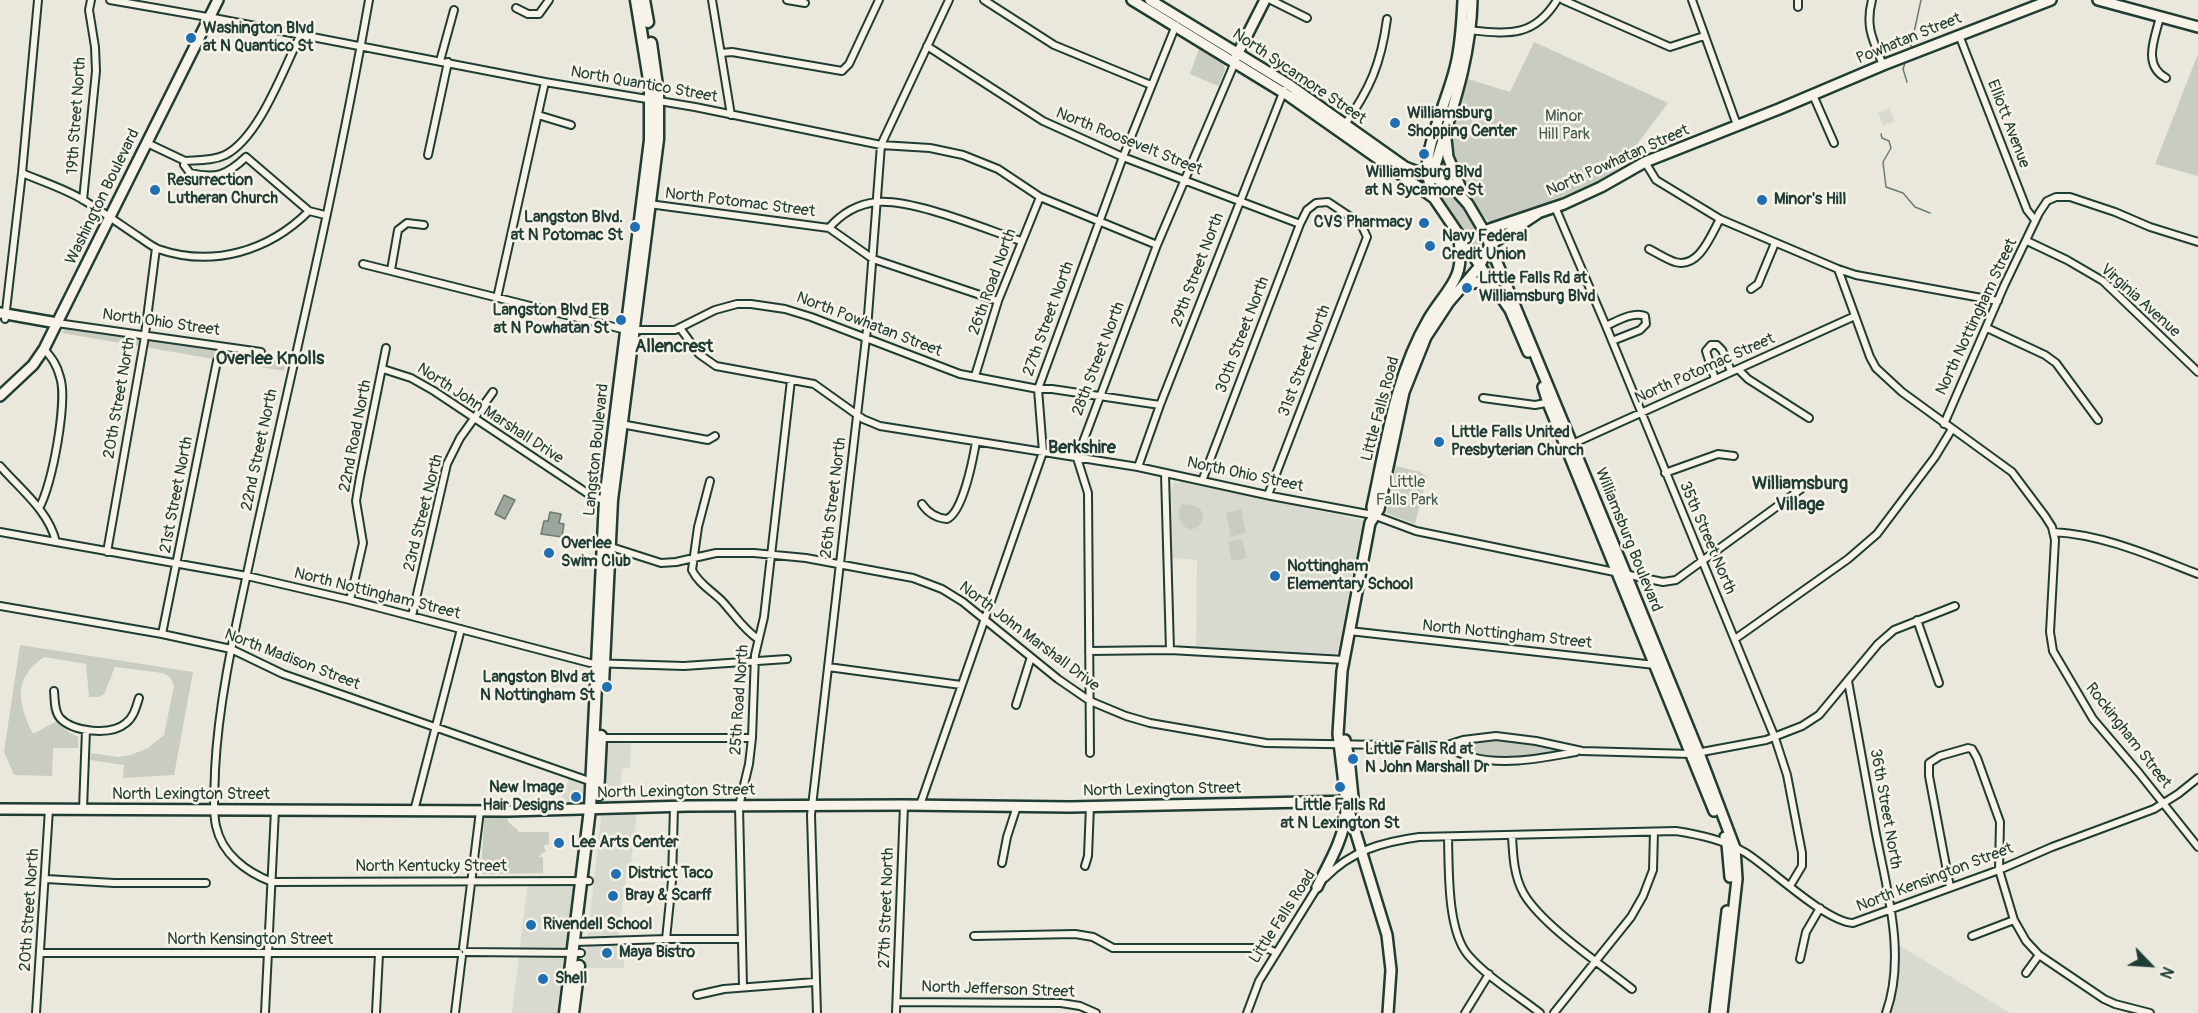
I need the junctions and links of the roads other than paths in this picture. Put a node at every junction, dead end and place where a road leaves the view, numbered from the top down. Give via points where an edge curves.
1 (38, 0) edge
2 (91, 0) edge
3 (110, 0) edge
4 (218, 0) edge
5 (369, 0) edge
6 (549, 0) edge
7 (636, 0) edge
8 (644, 0) edge
9 (712, 0) edge
10 (787, 0) edge
11 (879, 0) edge
12 (949, 0) edge
13 (984, 0) edge
14 (1132, 0) edge
15 (1150, 0) edge
16 (1265, 0) edge
17 (1271, 0) edge
18 (1463, 0) edge
19 (1472, 0) edge
20 (1557, 0) edge
21 (1563, 0) edge
22 (1692, 0) edge
23 (1872, 0) edge
24 (2051, 0) edge
25 (2098, 0) edge
26 (805, 3) dead end
27 (516, 8) dead end
28 (454, 10) dead end
29 (210, 17) junction
30 (2160, 17) junction
31 (1307, 18) dead end
32 (1387, 19) dead end
33 (1178, 22) junction
34 (2198, 27) edge
35 (1466, 30) junction
36 (1959, 35) junction
37 (300, 36) junction
38 (1704, 36) junction
39 (361, 46) junction
40 (927, 46) junction
41 (721, 52) junction
42 (1236, 58) junction
43 (440, 61) junction
44 (448, 62) junction
45 (1883, 65) junction
46 (2166, 78) dead end
47 (545, 82) junction
48 (1151, 85) junction
49 (1285, 88) junction
50 (1814, 95) junction
51 (655, 101) junction
52 (1779, 110) joint
53 (538, 115) junction
54 (730, 115) junction
55 (571, 125) dead end
56 (1737, 125) junction
57 (1342, 128) junction
58 (1445, 131) junction
59 (147, 143) junction
60 (1834, 143) dead end
61 (881, 145) junction
62 (428, 155) dead end
63 (1429, 155) junction
64 (1123, 157) junction
65 (185, 161) junction
66 (1645, 162) junction
67 (1401, 169) junction
68 (22, 173) junction
69 (1430, 178) junction
70 (1184, 180) junction
71 (1040, 197) junction
72 (1434, 198) junction
73 (83, 200) junction
74 (1240, 201) junction
75 (877, 202) junction
76 (646, 204) junction
77 (1468, 204) junction
78 (1555, 207) junction
79 (309, 211) junction
80 (1537, 214) junction
81 (325, 215) junction
82 (110, 218) junction
83 (1720, 219) junction
84 (2035, 220) junction
85 (1099, 222) junction
86 (1300, 224) junction
87 (424, 225) dead end
88 (829, 228) junction
89 (1484, 231) junction
90 (1458, 235) junction
91 (1367, 237) joint
92 (2027, 241) junction
93 (1021, 242) junction
94 (2198, 242) edge
95 (1775, 243) junction
96 (1157, 245) junction
97 (1465, 245) junction
98 (156, 248) junction
99 (1488, 249) junction
100 (1648, 249) dead end
101 (873, 259) junction
102 (363, 264) dead end
103 (1479, 267) junction
104 (1838, 269) junction
105 (391, 270) junction
106 (1455, 287) junction
107 (1494, 288) junction
108 (1751, 289) dead end
109 (497, 298) junction
110 (998, 301) junction
111 (1998, 301) junction
112 (3, 316) edge
113 (1854, 316) junction
114 (57, 323) junction
115 (1606, 326) junction
116 (680, 328) junction
117 (1987, 328) junction
118 (630, 330) junction
119 (145, 335) junction
120 (866, 338) junction
121 (1612, 341) junction
122 (386, 348) dead end
123 (44, 350) junction
124 (261, 352) dead end
125 (217, 361) dead end
126 (382, 369) junction
127 (1735, 370) junction
128 (2198, 372) edge
129 (975, 376) junction
130 (1715, 379) junction
131 (791, 380) junction
132 (1038, 389) junction
133 (494, 392) dead end
134 (0, 396) edge
135 (1100, 396) junction
136 (1483, 398) dead end
137 (1551, 402) junction
138 (1160, 405) junction
139 (1641, 413) junction
140 (857, 415) junction
141 (474, 418) junction
142 (1809, 418) dead end
143 (2098, 420) dead end
144 (621, 424) junction
145 (1944, 424) junction
146 (1952, 429) junction
147 (715, 436) dead end
148 (976, 442) junction
149 (1569, 445) junction
150 (1043, 452) junction
151 (1734, 456) dead end
152 (1077, 458) junction
153 (1138, 466) junction
154 (1, 470) edge
155 (1665, 473) junction
156 (1165, 474) junction
157 (710, 481) dead end
158 (1202, 481) junction
159 (1801, 489) dead end
160 (1268, 495) junction
161 (609, 500) junction
162 (921, 504) dead end
163 (39, 508) junction
164 (1373, 515) junction
165 (0, 532) edge
166 (2054, 532) junction
167 (56, 542) junction
168 (606, 545) junction
169 (107, 552) junction
170 (771, 554) junction
171 (693, 558) junction
172 (1701, 561) junction
173 (177, 564) junction
174 (840, 565) junction
175 (1621, 572) junction
176 (2198, 574) edge
177 (247, 576) junction
178 (350, 600) junction
179 (0, 606) edge
180 (1955, 606) dead end
181 (412, 616) junction
182 (985, 620) junction
183 (1917, 620) junction
184 (461, 629) junction
185 (1349, 631) junction
186 (162, 634) junction
187 (758, 639) junction
188 (1735, 639) junction
189 (231, 649) junction
190 (1170, 650) junction
191 (1089, 651) junction
192 (1031, 657) junction
193 (787, 660) dead end
194 (1345, 660) junction
195 (754, 662) junction
196 (600, 664) junction
197 (1658, 664) junction
198 (828, 667) junction
199 (1848, 681) junction
200 (1939, 683) dead end
201 (961, 685) junction
202 (54, 691) dead end
203 (139, 698) dead end
204 (1090, 701) junction
205 (1016, 705) dead end
206 (436, 728) junction
207 (86, 730) junction
208 (598, 738) junction
209 (752, 738) junction
210 (1774, 738) junction
211 (1342, 745) junction
212 (1444, 746) junction
213 (1582, 751) junction
214 (1090, 753) dead end
215 (1695, 753) junction
216 (2198, 778) edge
217 (595, 783) junction
218 (1350, 801) junction
219 (2163, 804) junction
220 (813, 805) junction
221 (904, 805) junction
222 (920, 805) junction
223 (674, 806) junction
224 (740, 806) junction
225 (1017, 806) junction
226 (1090, 806) junction
227 (0, 809) edge
228 (49, 809) junction
229 (83, 809) junction
230 (594, 809) junction
231 (214, 810) junction
232 (275, 810) junction
233 (414, 811) junction
234 (480, 811) junction
235 (1654, 832) junction
236 (1512, 836) junction
237 (1448, 838) junction
238 (1731, 846) junction
239 (2198, 848) edge
240 (1364, 850) junction
241 (1002, 863) dead end
242 (1085, 866) dead end
243 (1999, 870) junction
244 (46, 879) junction
245 (473, 880) junction
246 (586, 881) junction
247 (272, 882) junction
248 (206, 883) dead end
249 (1790, 886) junction
250 (1317, 887) junction
251 (1950, 887) junction
252 (1820, 908) junction
253 (1890, 910) junction
254 (2014, 920) junction
255 (974, 936) dead end
256 (1972, 936) dead end
257 (666, 939) junction
258 (741, 939) junction
259 (578, 947) junction
260 (463, 952) junction
261 (1275, 952) junction
262 (40, 953) junction
263 (268, 953) junction
264 (379, 954) junction
265 (2039, 955) junction
266 (1800, 959) dead end
267 (1595, 960) junction
268 (2026, 973) dead end
269 (1490, 974) junction
270 (815, 982) junction
271 (743, 987) junction
272 (1632, 989) dead end
273 (697, 995) dead end
274 (897, 1002) junction
275 (36, 1013) edge
276 (265, 1013) edge
277 (376, 1013) edge
278 (455, 1013) edge
279 (565, 1013) edge
280 (573, 1013) edge
281 (817, 1013) edge
282 (896, 1013) edge
283 (1096, 1013) edge
284 (1247, 1013) edge
285 (1388, 1013) edge
286 (1394, 1013) edge
287 (1465, 1013) edge
288 (1540, 1013) edge
289 (1554, 1013) edge
290 (1715, 1013) edge
291 (1722, 1013) edge
292 (1886, 1013) edge
293 (2150, 1013) edge

1 - 68 street
2 - 73 street, 19th Street North via 96,71
3 - 29 street, North Quantico Street
4 - 29 street, Washington Boulevard
5 - 39 street, 22nd Street North
6 - 27 street via 539,14
7 - 51 main road, Langston Boulevard
8 - 51 main road, Langston Boulevard via 657,75
9 - 41 street
10 - 26 street
11 - 41 street via 845,70 837,72
12 - 40 street, 26th Street North
13 - 48 street via 1054,45
14 - 33 street, North Sycamore Street
15 - 33 street, North Sycamore Street
16 - 42 street
17 - 31 street
18 - 35 street, Williamsburg Boulevard
19 - 35 street, Williamsburg Boulevard
20 - 35 street via 1545,17 1526,30
21 - 38 street via 1670,47
22 - 38 street
23 - 45 street via 1869,29
24 - 36 street, Powhatan Street
25 - 30 street
28 - 43 street
29 - 37 street, North Quantico Street
29 - 59 street, Washington Boulevard
30 - 34 street
30 - 46 street via 2151,58 2156,70
32 - 57 street via 1370,85
33 - 42 street, North Sycamore Street
33 - 48 street, 27th Street North
35 - 58 street, Williamsburg Boulevard via 1464,68
35 - 63 street, Williamsburg Boulevard
36 - 45 street, Powhatan Street
36 - 84 street, Elliott Avenue via 2027,210
37 - 39 street, North Quantico Street
37 - 65 street via 260,118 238,148 223,157
38 - 56 street
39 - 43 street, North Quantico Street
39 - 81 street, 22nd Street North
40 - 61 street, 26th Street North
40 - 64 street, North Roosevelt Street via 1043,121
41 - 54 street
42 - 49 street, North Sycamore Street
42 - 70 street, 28th Street North
43 - 44 street, North Quantico Street
44 - 47 street, North Quantico Street
44 - 62 street
45 - 50 street, Powhatan Street
47 - 51 street, North Quantico Street
47 - 53 street
48 - 64 street, 27th Street North
49 - 57 street, North Sycamore Street
49 - 74 street, 29th Street North
50 - 52 street, Powhatan Street
50 - 60 street
51 - 54 street, North Quantico Street
51 - 76 main road, Langston Boulevard via 658,140
52 - 56 street, North Powhatan Street
53 - 55 street
53 - 109 street
54 - 61 street, North Quantico Street
56 - 66 street, North Powhatan Street
57 - 67 street, North Sycamore Street
58 - 69 street, Williamsburg Boulevard
58 - 77 street via 1448,157
59 - 65 street
59 - 82 street, Washington Boulevard
61 - 71 street, North Quantico Street via 963,155 998,169
61 - 75 street, 26th Street North
63 - 67 street via 1421,166
63 - 69 street, Williamsburg Boulevard
64 - 70 street, North Roosevelt Street
64 - 85 street, 27th Street North
65 - 79 street via 190,173 214,176 231,171 246,157
66 - 78 street, North Powhatan Street
66 - 83 street via 1656,180
67 - 69 street, North Sycamore Street via 1418,180
67 - 72 street, North Sycamore Street
68 - 73 street
68 - 112 street
69 - 72 street, Williamsburg Boulevard
69 - 77 street, Williamsburg Boulevard via 1450,184
70 - 74 street, North Roosevelt Street
70 - 96 street, 28th Street North
71 - 85 street, North Quantico Street
71 - 93 street, 26th Road North
72 - 90 street, Williamsburg Boulevard
73 - 82 street
74 - 86 street, North Roosevelt Street
74 - 138 street, 29th Street North
75 - 88 street via 840,215
75 - 93 street via 920,207
75 - 101 street, 26th Street North
76 - 88 street, North Potomac Street
76 - 118 main road, Langston Boulevard
77 - 89 street, Williamsburg Boulevard
78 - 80 street, North Powhatan Street
78 - 115 street, 35th Street North
79 - 81 street
79 - 98 street via 271,241 243,253 209,257
80 - 89 street, North Powhatan Street
80 - 99 street, North Powhatan Street
81 - 177 street, 22nd Street North
82 - 98 street
82 - 114 street, Washington Boulevard
83 - 95 street
83 - 100 street via 1696,257 1686,263
84 - 92 street, North Nottingham Street
84 - 94 street via 2048,201 2064,197
85 - 96 street, North Quantico Street
85 - 132 street, 27th Street North
86 - 91 street, 30th Street North via 1316,202 1328,202 1361,224
86 - 158 street, 30th Street North
87 - 105 street via 407,223 398,230
88 - 101 street, North Potomac Street
89 - 99 street, Williamsburg Boulevard
90 - 97 street, Williamsburg Boulevard
90 - 106 street via 1461,257
91 - 160 street, 31st Street North
92 - 111 street, North Nottingham Street
92 - 128 street, Virginia Avenue via 2103,281
93 - 110 street, 26th Road North
95 - 104 street
95 - 108 street via 1758,284
96 - 135 street, 28th Street North
97 - 99 street via 1478,252
97 - 103 street, Williamsburg Boulevard
98 - 119 street, 20th Street North
99 - 103 street, Little Falls Road
99 - 137 street, Williamsburg Boulevard
101 - 110 street, North Potomac Street
101 - 120 street, 26th Street North
102 - 105 street, North Powhatan Street
103 - 106 street, Little Falls Road
103 - 107 street, Williamsburg Boulevard
104 - 111 street
104 - 113 street, Rockingham Street
105 - 109 street, North Powhatan Street
106 - 107 street via 1472,282
106 - 164 street, Little Falls Road via 1410,373 1379,509
107 - 137 street, Williamsburg Boulevard via 1510,310
109 - 118 street, North Powhatan Street
110 - 129 street, 26th Road North
111 - 117 street, North Nottingham Street
112 - 114 street, North Ohio Street
113 - 127 street, North Potomac Street
113 - 145 street, Rockingham Street via 1870,357 1885,377
114 - 119 street, North Ohio Street
114 - 123 street, Washington Boulevard
115 - 121 street, 35th Street North
115 - 121 street via 1634,315 1645,316 1646,324 1640,330
116 - 118 street, North Powhatan Street
116 - 120 street, North Powhatan Street via 715,310 747,304 797,312
116 - 131 street, North Ohio Street via 699,354 716,366
117 - 143 street via 2056,363
117 - 145 street, North Nottingham Street
118 - 144 main road, Langston Boulevard
118 - 161 main road, Langston Boulevard
119 - 124 street, North Ohio Street
119 - 169 street, 20th Street North
120 - 129 street, North Powhatan Street via 946,370
120 - 140 street, 26th Street North
121 - 139 street, 35th Street North
122 - 126 street, 22nd Road North
123 - 134 street, Washington Boulevard
123 - 163 street via 61,378 63,399 48,489
125 - 173 street, 21st Street North
126 - 141 street, North John Marshall Drive via 411,378
126 - 178 street, 22nd Road North via 356,501 363,543
127 - 130 street, North Potomac Street
127 - 130 street via 1722,350 1711,345 1706,351
127 - 142 street
129 - 132 street, North Powhatan Street
130 - 139 street, North Potomac Street
131 - 140 street, North Ohio Street via 816,385
131 - 170 street, 25th Road North
132 - 135 street, North Powhatan Street
132 - 150 street, 27th Street North
133 - 141 street, 23rd Street North
135 - 138 street, North Powhatan Street
135 - 152 street, 28th Street North
136 - 137 street via 1534,405
137 - 149 street, Williamsburg Boulevard
138 - 153 street, 29th Street North
139 - 149 street, North Potomac Street
139 - 155 street, 35th Street North
140 - 148 street, North Ohio Street via 882,427
140 - 174 street, 26th Street North
141 - 161 street, North John Marshall Drive via 593,497
141 - 181 street, 23rd Street North via 447,464
144 - 147 street via 708,440
144 - 161 main road, Langston Boulevard
145 - 146 street, Rockingham Street
146 - 166 street, Rockingham Street via 2012,472
146 - 188 street via 1877,534
148 - 150 street, North Ohio Street
148 - 162 street via 955,514 944,519
149 - 175 street, Williamsburg Boulevard
150 - 152 street, North Ohio Street
150 - 182 street, 27th Street North
151 - 155 street via 1718,454
152 - 153 street, North Ohio Street
152 - 191 street via 1088,493
153 - 156 street, North Ohio Street
154 - 163 street
155 - 172 street, 35th Street North
156 - 158 street, North Ohio Street
156 - 190 street
157 - 171 street
158 - 160 street, North Ohio Street
159 - 172 street, North Ohio Street
160 - 164 street, North Ohio Street
161 - 168 main road, Langston Boulevard
163 - 167 street
164 - 175 street, North Ohio Street via 1416,531
164 - 185 street, Little Falls Road
165 - 167 street, North Nottingham Street
166 - 176 street via 2104,540
166 - 219 street, Rockingham Street via 2050,632 2053,651 2093,718
167 - 169 street, North Nottingham Street
168 - 171 street, North John Marshall Drive via 661,563
168 - 196 main road, Langston Boulevard
169 - 173 street, North Nottingham Street
170 - 171 street, North John Marshall Drive via 727,552
170 - 174 street, North John Marshall Drive
170 - 187 street, 25th Road North
171 - 187 street via 695,576
172 - 175 street, North Ohio Street via 1676,580 1663,582
172 - 188 street, 35th Street North
173 - 177 street, North Nottingham Street
173 - 186 street, 21st Street North
174 - 182 street, North John Marshall Drive via 927,583 963,602
174 - 198 street, 26th Street North
175 - 197 street, Williamsburg Boulevard
177 - 178 street, North Nottingham Street
177 - 189 street, 22nd Street North
178 - 181 street, North Nottingham Street
179 - 186 street, North Madison Street
180 - 183 street, North John Marshall Drive
181 - 184 street, North Nottingham Street
182 - 192 street, North John Marshall Drive
182 - 201 street, 27th Street North
183 - 199 street, North John Marshall Drive via 1893,630
183 - 200 street
184 - 196 street, North Nottingham Street
184 - 206 street
185 - 194 street, Little Falls Road
185 - 197 street, North Nottingham Street
186 - 189 street, North Madison Street
187 - 195 street, 25th Road North
188 - 210 street, 35th Street North
189 - 206 street, North Madison Street via 283,674
189 - 231 street, 22nd Street North via 217,730
190 - 191 street
190 - 194 street
191 - 204 street
192 - 204 street, North John Marshall Drive
192 - 205 street
193 - 195 street, North Nottingham Street
194 - 211 street, Little Falls Road
195 - 196 street, North Nottingham Street via 684,666
195 - 209 street, 25th Road North
196 - 208 main road, Langston Boulevard
197 - 215 street, Williamsburg Boulevard
198 - 201 street
198 - 220 street, 26th Street North
199 - 210 street, North John Marshall Drive via 1819,714
199 - 253 street, 36th Street North
201 - 222 street, 27th Street North
202 - 207 street via 59,717
203 - 207 street via 125,724 113,729
204 - 211 street, North John Marshall Drive via 1150,723 1266,743
204 - 214 street
206 - 217 street, North Madison Street
206 - 233 street
207 - 229 street
208 - 209 street
208 - 217 main road, Langston Boulevard
209 - 224 street, 25th Road North
210 - 215 street, North John Marshall Drive
210 - 249 street, 35th Street North via 1787,774 1802,853 1802,866
211 - 212 street, North John Marshall Drive
211 - 218 street, Little Falls Road via 1349,758
212 - 213 street, North John Marshall Drive via 1496,736
212 - 213 street, North John Marshall Drive via 1470,757 1494,761
213 - 215 street, North John Marshall Drive
215 - 238 street, Williamsburg Boulevard
216 - 219 street, North Kensington Street
217 - 230 main road, Langston Boulevard
218 - 226 street, North Lexington Street
218 - 240 street, Little Falls Road
218 - 250 street via 1342,833
219 - 239 street, Rockingham Street
219 - 243 street, North Kensington Street
220 - 221 street, North Lexington Street
220 - 224 street, North Lexington Street
220 - 270 street, 26th Street North
221 - 222 street, North Lexington Street
221 - 274 street, 27th Street North
222 - 225 street, North Lexington Street
223 - 224 street, North Lexington Street
223 - 230 street, North Lexington Street
223 - 257 street
224 - 258 street, 25th Road North
225 - 226 street, North Lexington Street
225 - 241 street
226 - 242 street
227 - 228 street, North Lexington Street
228 - 229 street, North Lexington Street
228 - 244 street, 20th Street North
229 - 231 street, North Lexington Street
230 - 234 street, North Lexington Street
230 - 246 main road, Langston Boulevard
231 - 232 street, North Lexington Street
231 - 247 street, 22nd Street North via 218,835 230,855
232 - 233 street, North Lexington Street
232 - 247 street
233 - 234 street, North Lexington Street
234 - 245 street
235 - 236 street, North Kensington Street
235 - 238 street, North Kensington Street via 1702,835
235 - 267 street via 1653,870 1643,896
236 - 237 street, North Kensington Street
236 - 267 street via 1515,868 1535,910
237 - 240 street, North Kensington Street via 1393,840
237 - 269 street via 1453,915 1459,939 1467,954
238 - 249 street, North Kensington Street
238 - 290 street, Williamsburg Boulevard via 1731,879
238 - 291 street, Williamsburg Boulevard via 1737,879
240 - 250 street, Little Falls Road via 1339,865
240 - 285 street via 1387,935 1391,970
240 - 286 street via 1392,934 1396,969
243 - 251 street, North Kensington Street
243 - 251 street via 2000,822 1986,780 1972,749 1951,752 1929,763
243 - 254 street
244 - 248 street
244 - 262 street, 20th Street North
245 - 246 street, North Kentucky Street
245 - 247 street, North Kentucky Street
245 - 260 street
246 - 259 main road, Langston Boulevard
247 - 263 street
249 - 252 street, North Kensington Street
250 - 261 street, Little Falls Road
251 - 253 street, North Kensington Street
252 - 253 street, North Kensington Street via 1844,923
252 - 266 street via 1806,932
253 - 292 street, 36th Street North via 1895,977
254 - 256 street
254 - 265 street via 2025,941
255 - 261 street via 1075,934 1093,937 1113,948 1266,948
257 - 258 street, North Kensington Street
257 - 259 street, North Kensington Street
258 - 271 street, 25th Road North
259 - 260 street, North Kensington Street
259 - 279 main road, Langston Boulevard
259 - 280 main road, Langston Boulevard
260 - 264 street, North Kensington Street
260 - 278 street
261 - 284 street, Little Falls Road
262 - 263 street, North Kensington Street
262 - 275 street, 20th Street North
263 - 264 street, North Kensington Street
263 - 276 street
264 - 277 street
265 - 268 street
265 - 293 street via 2104,999
267 - 272 street
267 - 289 street
269 - 287 street
269 - 288 street
270 - 271 street
270 - 281 street, 26th Street North
271 - 273 street
274 - 282 street, 27th Street North
274 - 283 street, North Jefferson Street via 1061,1003

